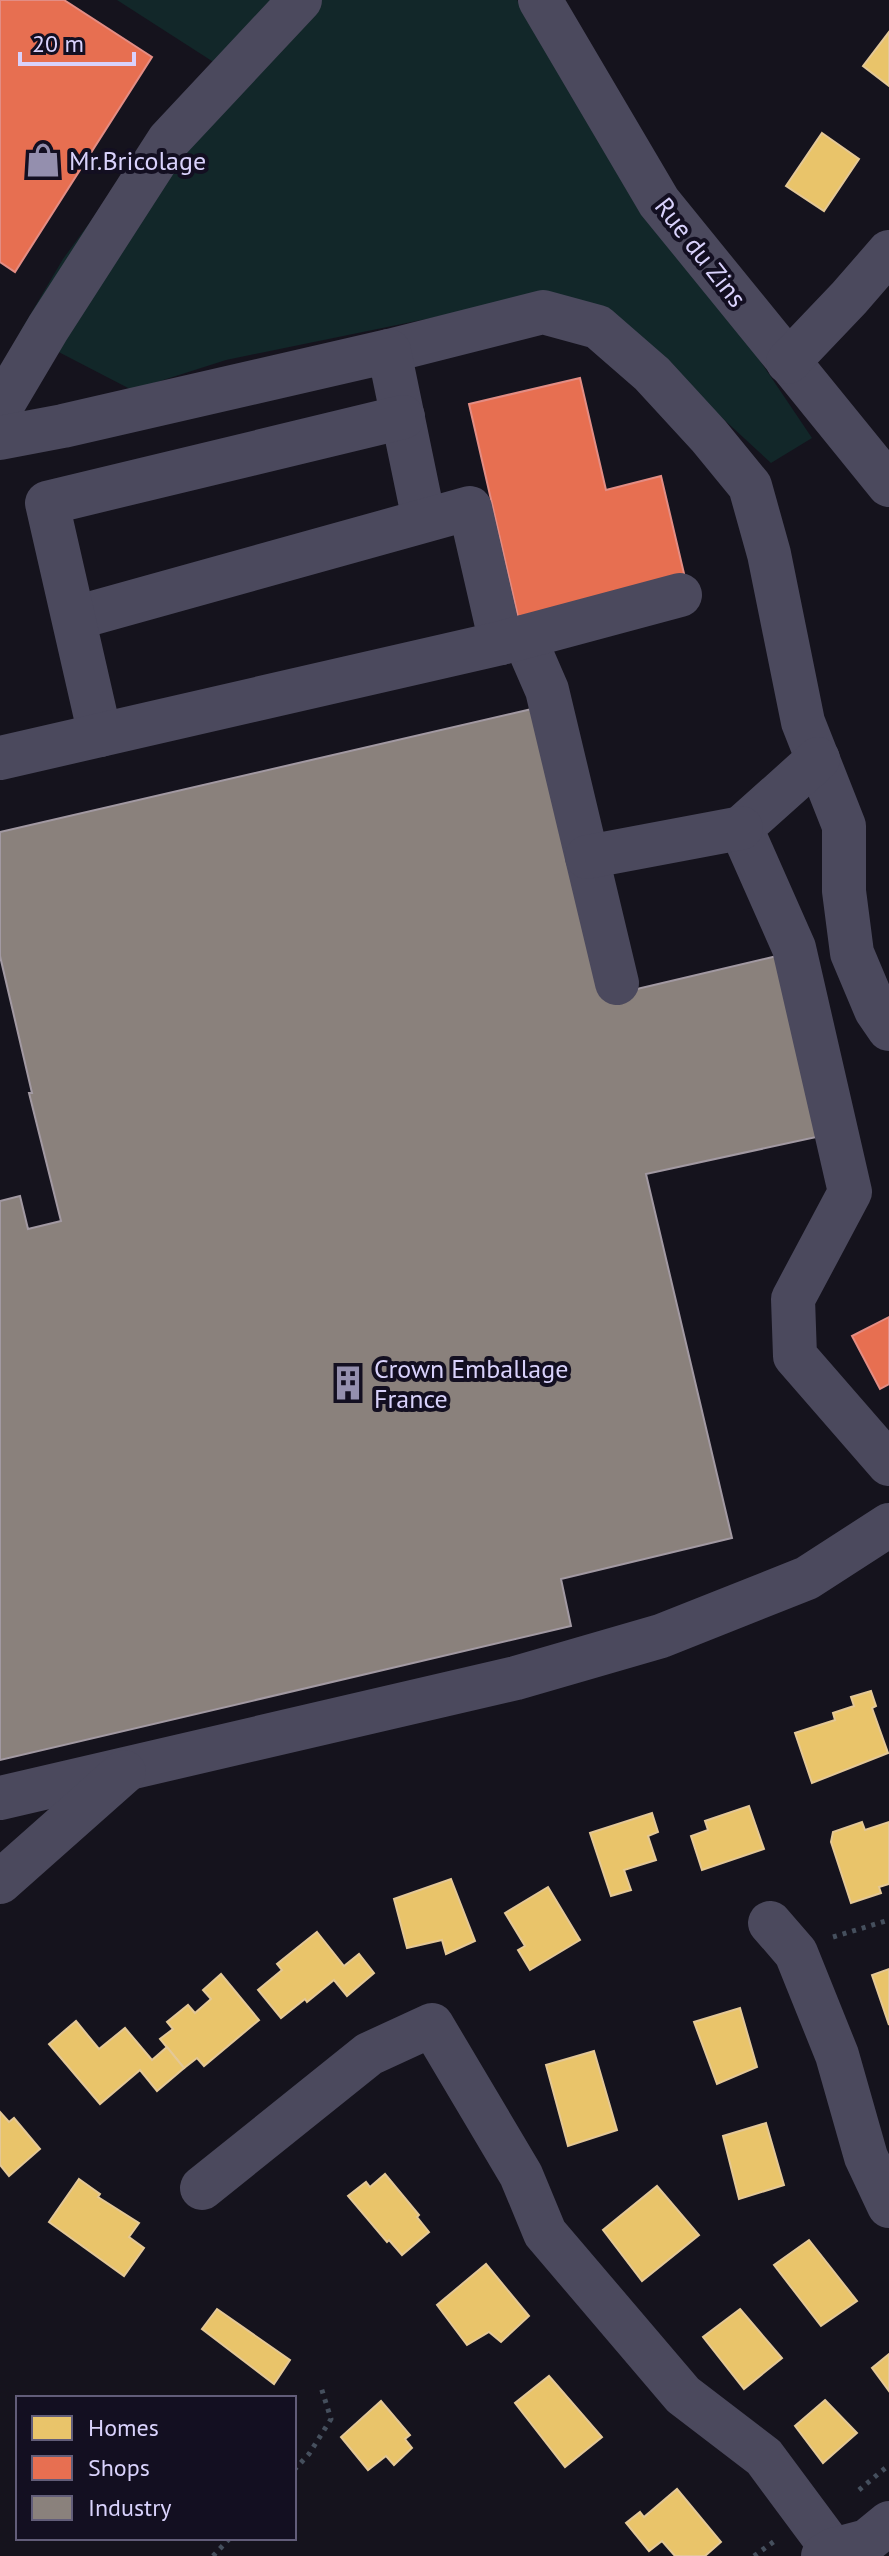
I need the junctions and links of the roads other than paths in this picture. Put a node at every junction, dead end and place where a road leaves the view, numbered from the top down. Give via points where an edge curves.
1 (300, 0) edge
2 (540, 0) edge
3 (889, 252) edge
4 (389, 351) junction
5 (788, 362) junction
6 (0, 409) edge
7 (403, 417) junction
8 (0, 438) edge
9 (889, 485) edge
10 (424, 520) junction
11 (680, 595) dead end
12 (75, 618) junction
13 (513, 640) junction
14 (100, 735) junction
15 (0, 758) edge
16 (818, 759) junction
17 (741, 828) junction
18 (587, 857) junction
19 (617, 983) dead end
20 (889, 1029) edge
21 (889, 1464) edge
22 (889, 1525) edge
23 (129, 1768) junction
24 (0, 1798) edge
25 (0, 1882) edge
26 (770, 1923) dead end
27 (202, 2188) dead end
28 (889, 2206) edge
29 (889, 2523) edge
30 (828, 2553) edge

1 - 6 street via 169,140
2 - 5 street, Rue du Zins via 659,202
3 - 5 street
4 - 7 street
4 - 8 street
4 - 16 street via 543,312 598,327 652,374 750,486 803,722
5 - 9 street, Rue du Zins
7 - 10 street
7 - 12 street via 47,503
10 - 12 street
10 - 13 street via 470,508
11 - 13 street
12 - 14 street
13 - 14 street
13 - 18 street via 547,690
14 - 15 street
16 - 17 street
16 - 20 street via 844,826 844,891 852,953
17 - 18 street
17 - 21 street via 794,948 850,1192 793,1299 795,1356
18 - 19 street
22 - 23 street via 807,1578 661,1636 516,1678
23 - 24 street
23 - 25 street
26 - 28 street via 796,1953 837,2055 866,2157
27 - 30 street via 369,2054 432,2025 521,2175 545,2233 683,2395 764,2457
29 - 30 street via 867,2541

